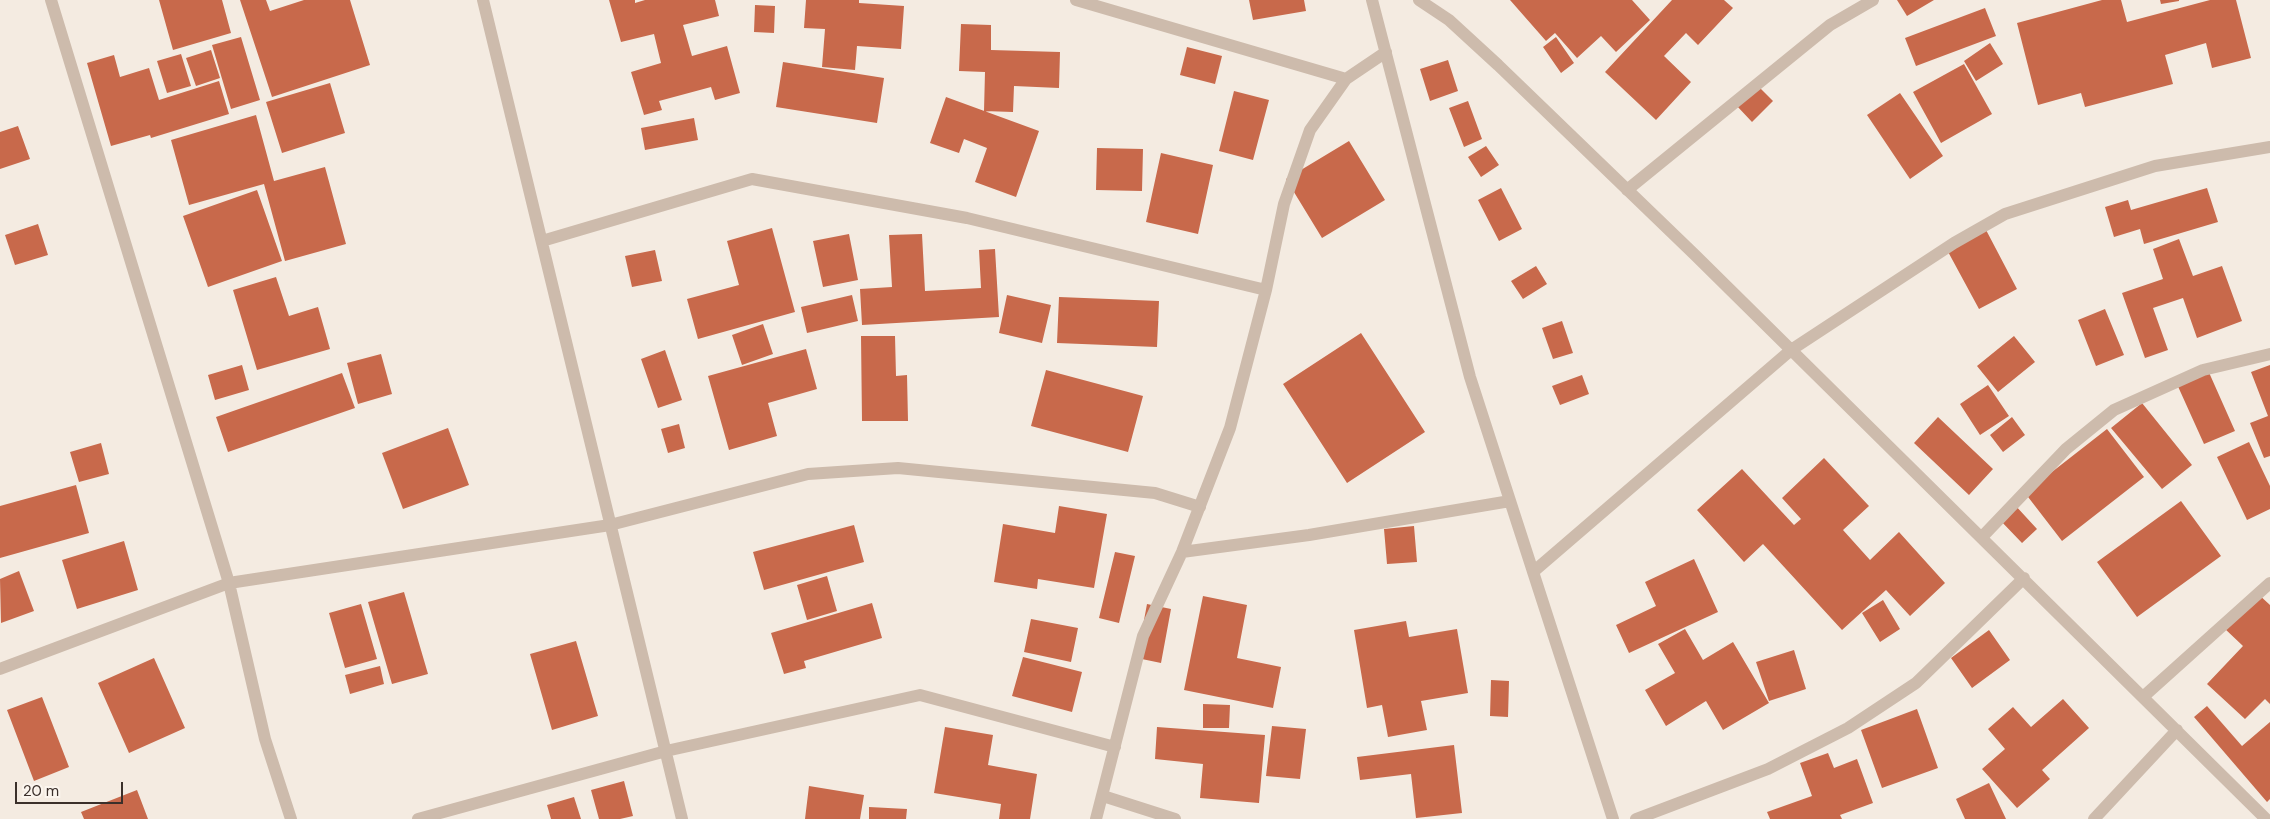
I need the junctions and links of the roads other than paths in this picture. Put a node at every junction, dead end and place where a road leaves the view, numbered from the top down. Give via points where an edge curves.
1 (50, 0) edge
2 (483, 0) edge
3 (1076, 0) edge
4 (1372, 0) edge
5 (1419, 0) edge
6 (1873, 0) edge
7 (1386, 52) junction
8 (1346, 79) junction
9 (2270, 146) edge
10 (1627, 190) junction
11 (542, 241) junction
12 (1266, 290) junction
13 (1791, 350) junction
14 (2270, 354) edge
15 (1510, 501) junction
16 (1200, 507) junction
17 (610, 525) junction
18 (1982, 537) junction
19 (1182, 552) junction
20 (1533, 572) junction
21 (2024, 578) junction
22 (229, 583) junction
23 (2270, 583) edge
24 (0, 669) edge
25 (2143, 697) junction
26 (2177, 730) junction
27 (1115, 747) junction
28 (666, 751) junction
29 (1103, 796) junction
30 (1660, 814) edge
31 (291, 819) edge
32 (418, 819) edge
33 (682, 819) edge
34 (1096, 819) edge
35 (1174, 819) edge
36 (1613, 819) edge
37 (1636, 819) edge
38 (2094, 819) edge
39 (2266, 819) edge

1 - 22 street
2 - 11 street
3 - 8 street
4 - 7 street
5 - 10 street via 1449,20
6 - 10 street via 1830,25
7 - 8 street
7 - 15 street via 1470,377
8 - 12 street via 1310,130 1284,204
9 - 13 street via 2155,166 2005,214 1954,243
10 - 13 street
11 - 12 street via 752,179 967,218
11 - 17 street
12 - 16 street via 1230,428
13 - 18 street
13 - 20 street
14 - 18 street via 2203,370 2114,410 2066,449
15 - 19 street via 1309,535
15 - 20 street
16 - 17 street via 1155,493 898,468 808,474
16 - 19 street
17 - 22 street
17 - 28 street
18 - 21 street
19 - 27 street via 1143,636
20 - 36 street
21 - 25 street
21 - 30 street via 1916,683 1848,728 1768,769
22 - 24 street
22 - 31 street via 265,739
23 - 25 street
25 - 26 street
26 - 38 street
26 - 39 street
27 - 28 street via 920,695
27 - 29 street
28 - 32 street
28 - 33 street
29 - 34 street
29 - 35 street
30 - 37 street

